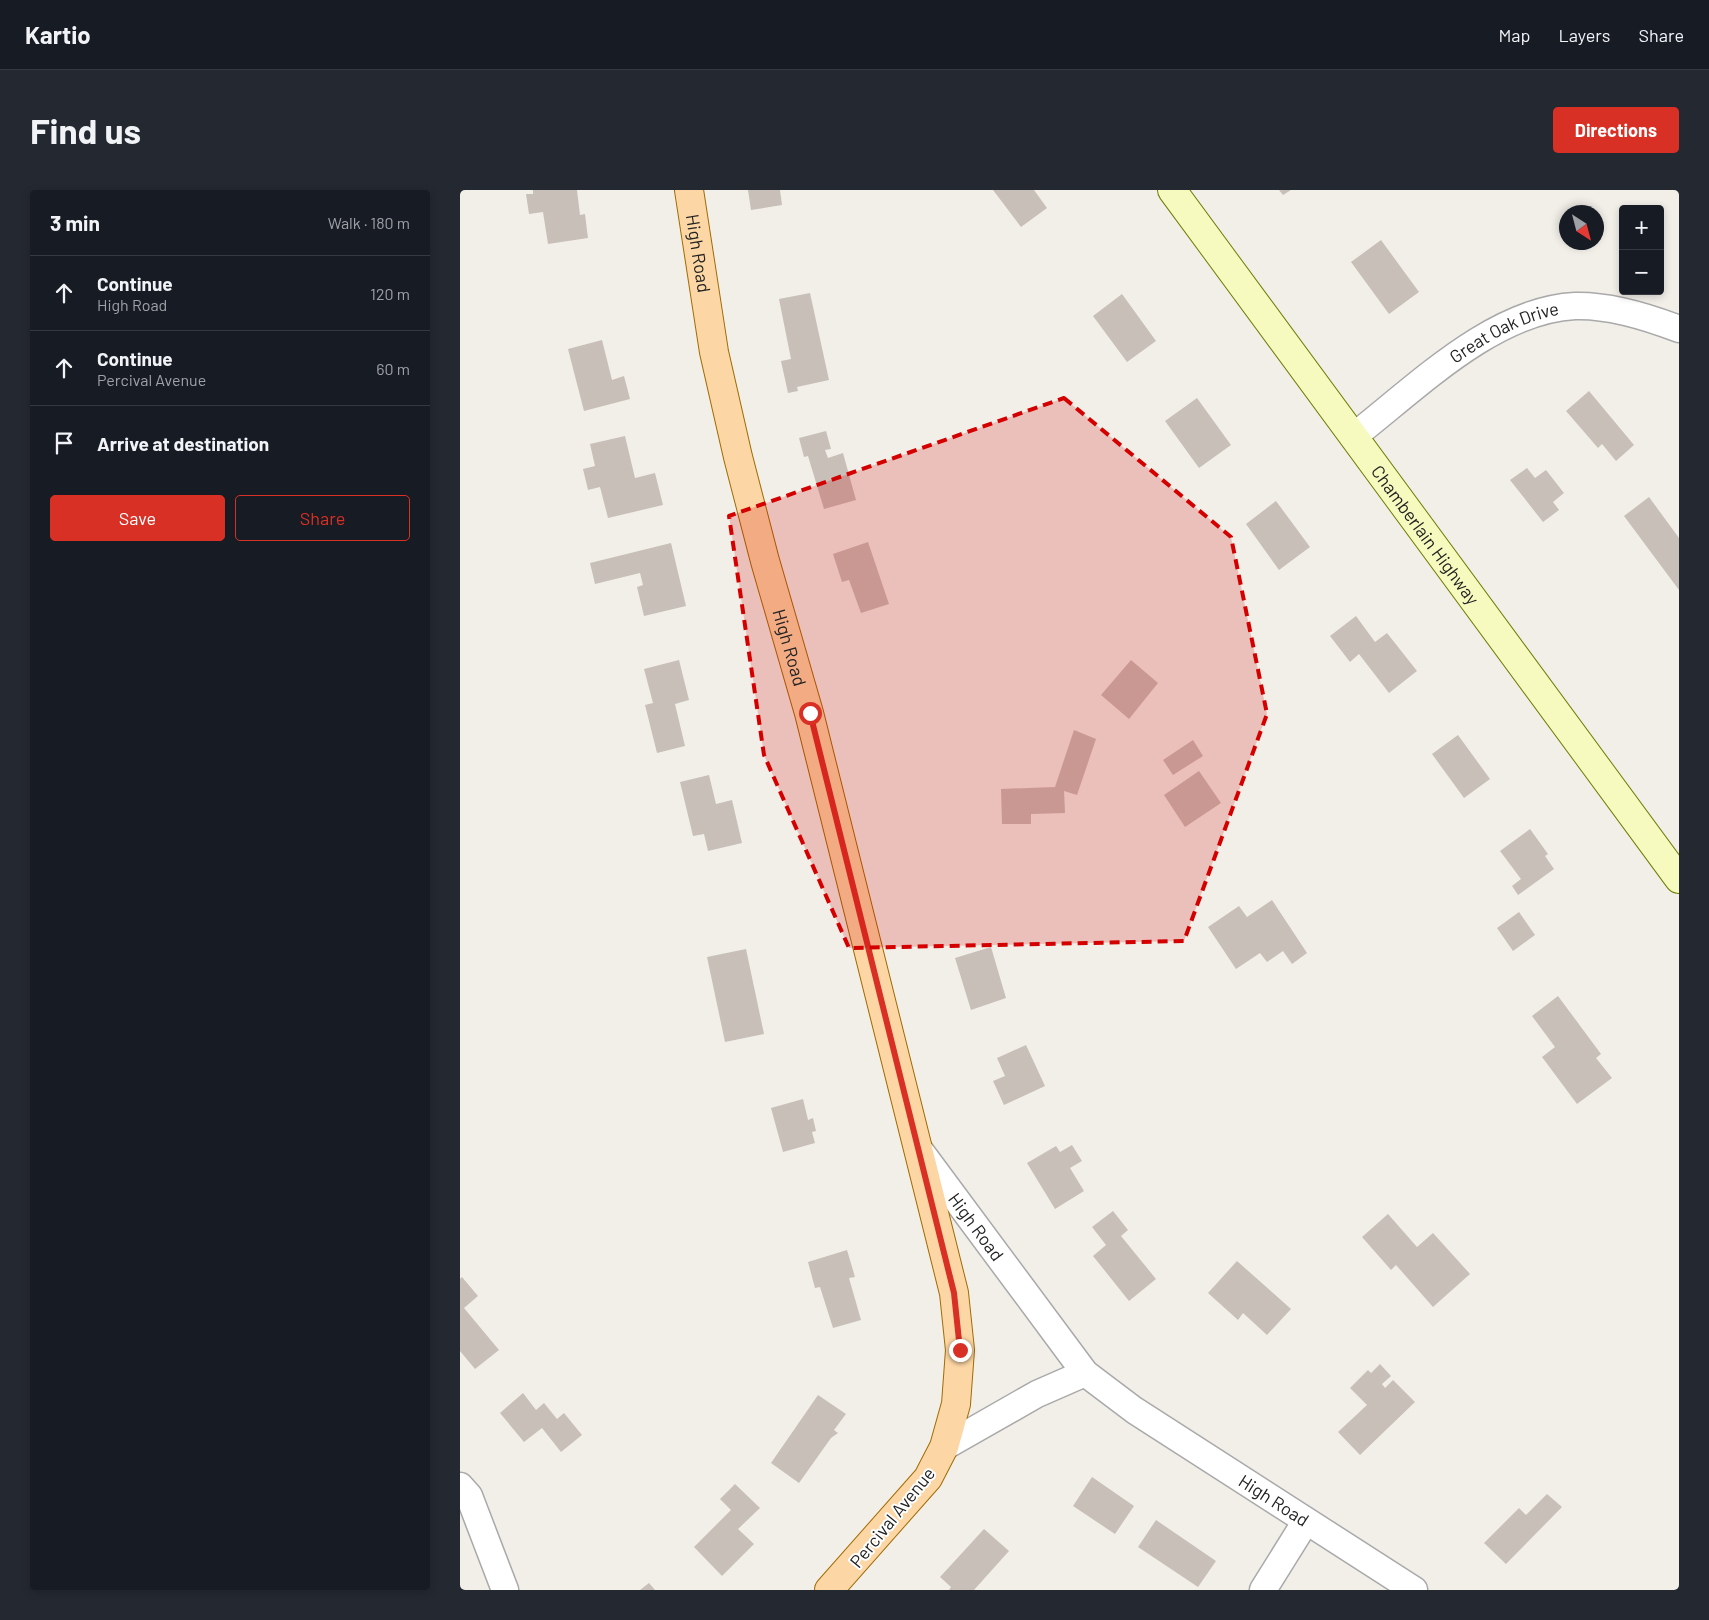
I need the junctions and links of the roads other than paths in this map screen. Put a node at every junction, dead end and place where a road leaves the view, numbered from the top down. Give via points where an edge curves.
1 (689, 190) edge
2 (1172, 190) edge
3 (1679, 329) edge
4 (1354, 436) junction
5 (1679, 879) edge
6 (917, 1146) junction
7 (1085, 1373) junction
8 (944, 1448) junction
9 (460, 1486) edge
10 (1306, 1522) junction
11 (505, 1590) edge
12 (829, 1590) edge
13 (1263, 1590) edge
14 (1414, 1590) edge

1 - 6 main road, High Road via 714,352 738,457 810,713
2 - 4 main road, Chamberlain Highway
3 - 4 street, Great Oak Drive via 1611,310 1575,306 1545,311 1483,336
4 - 5 main road, Chamberlain Highway
6 - 7 street, High Road
6 - 8 main road, Percival Avenue via 954,1293 960,1350 956,1404
7 - 8 street via 1037,1394
7 - 10 street, High Road via 1134,1410
8 - 12 main road, Percival Avenue via 928,1478
9 - 11 street via 468,1496
10 - 13 street
10 - 14 street, High Road

